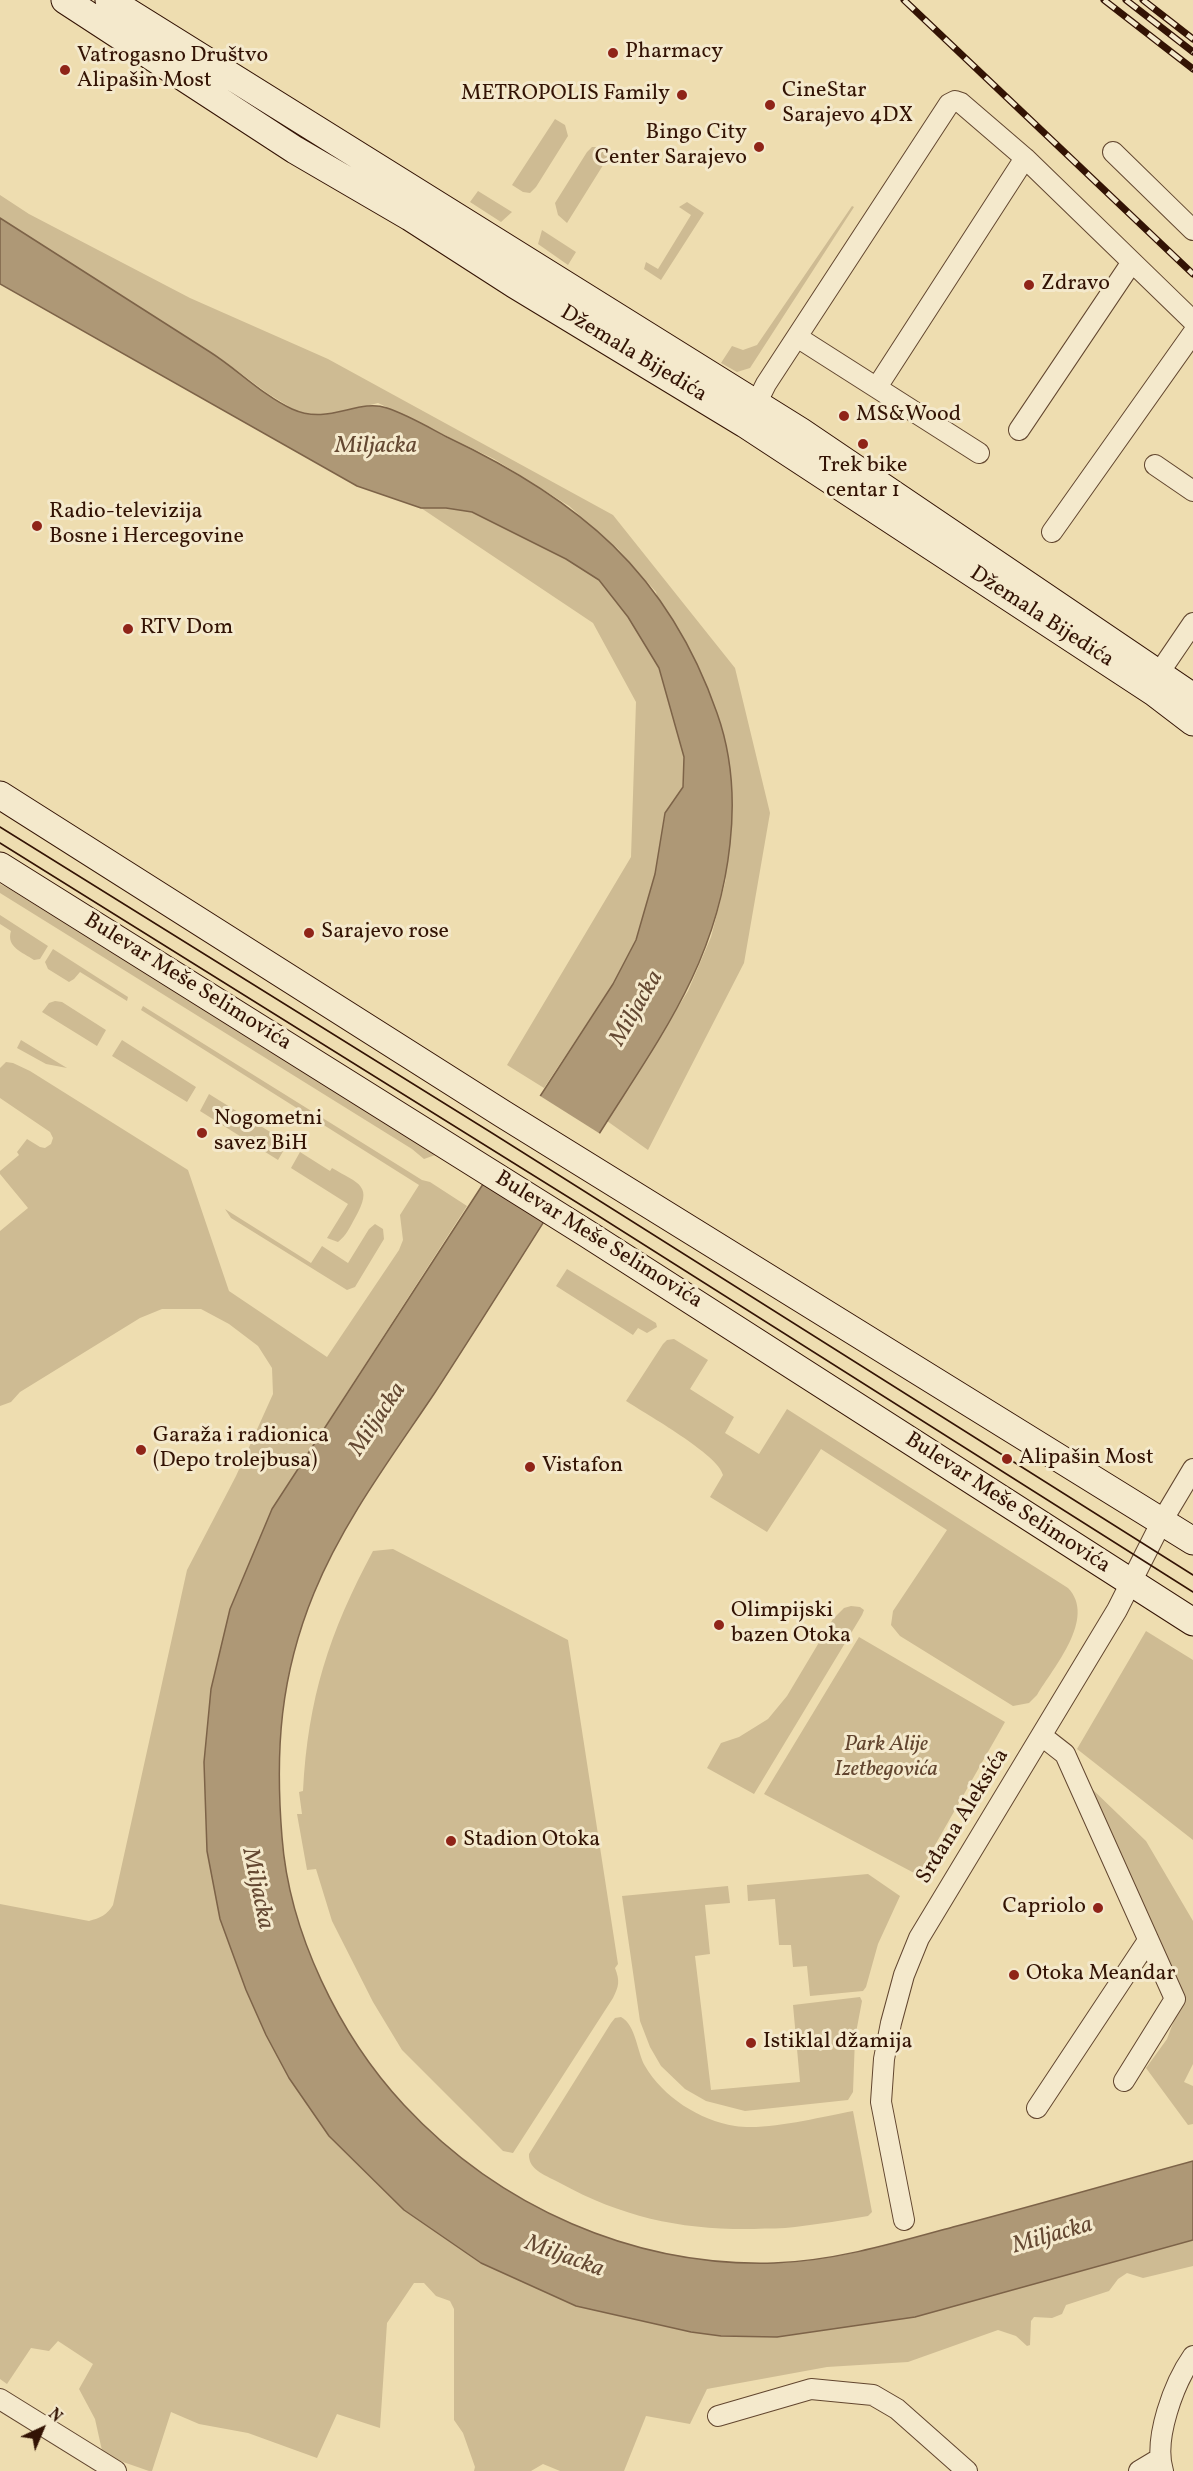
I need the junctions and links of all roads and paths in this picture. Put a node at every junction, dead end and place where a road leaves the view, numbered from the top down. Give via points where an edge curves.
1 (65, 0) edge
2 (109, 0) edge
3 (1113, 153) dead end
4 (1025, 158) junction
5 (1193, 230) edge
6 (1132, 262) junction
7 (1193, 321) edge
8 (1193, 333) edge
9 (797, 337) junction
10 (877, 387) junction
11 (751, 414) junction
12 (1019, 430) dead end
13 (979, 453) dead end
14 (1155, 465) dead end
15 (1193, 491) edge
16 (1052, 532) dead end
17 (1193, 623) edge
18 (1159, 673) junction
19 (1193, 697) edge
20 (1193, 722) edge
21 (0, 795) edge
22 (0, 866) edge
23 (1193, 1469) edge
24 (1162, 1521) junction
25 (1193, 1541) edge
26 (1131, 1583) junction
27 (1193, 1622) edge
28 (1042, 1736) junction
29 (1147, 1942) junction
30 (1124, 2081) dead end
31 (1037, 2108) dead end
32 (904, 2220) dead end
33 (1193, 2356) edge
34 (0, 2398) edge
35 (718, 2416) dead end
36 (1161, 2465) edge
37 (116, 2471) edge
38 (967, 2471) edge
39 (1139, 2471) edge

1 - 11 main road, Džemala Bijedića via 296,150 514,284
2 - 11 main road, Džemala Bijedića
3 - 5 street
4 - 6 street
4 - 9 street via 961,103 949,104
4 - 10 street
6 - 7 street
6 - 12 street
8 - 16 street
9 - 10 street
9 - 11 street
10 - 13 street
11 - 18 main road, Džemala Bijedića
11 - 20 main road, Džemala Bijedića
14 - 15 street
17 - 18 street
18 - 19 main road, Džemala Bijedića
21 - 24 main road via 616,1184
22 - 26 main road, Bulevar Meše Selimovića via 586,1233
23 - 24 street, Srđana Aleksića
24 - 25 main road
24 - 26 street, Srđana Aleksića
26 - 27 main road, Bulevar Meše Selimovića
26 - 28 street, Srđana Aleksića
28 - 29 street via 1065,1754
28 - 32 street, Srđana Aleksića via 938,1904 904,1975 884,2059 881,2102
29 - 30 street via 1175,1999
29 - 31 street
33 - 36 street via 1181,2374 1166,2419
34 - 37 street
35 - 38 street via 811,2389 873,2395 897,2409
36 - 39 street

